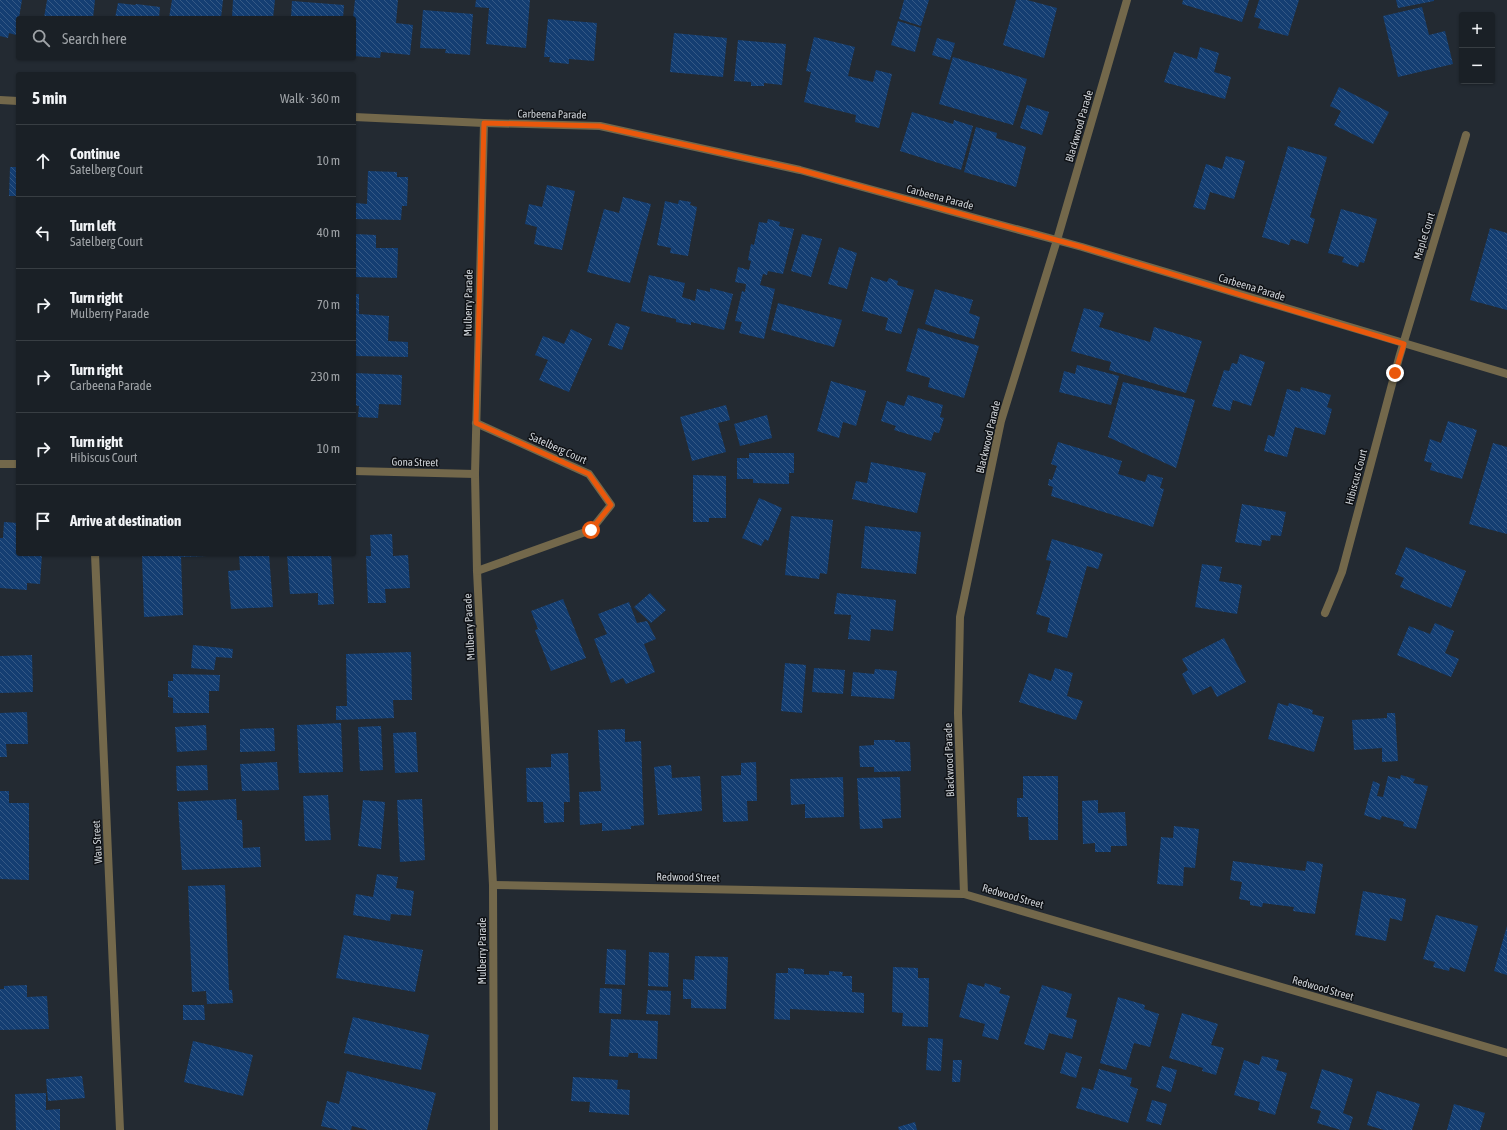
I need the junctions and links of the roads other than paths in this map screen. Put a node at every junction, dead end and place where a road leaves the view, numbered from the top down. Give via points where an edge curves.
1 (1127, 0) edge
2 (0, 100) edge
3 (16, 101) edge
4 (356, 117) edge
5 (484, 123) junction
6 (1466, 135) dead end
7 (1056, 240) junction
8 (1404, 344) junction
9 (1507, 374) edge
10 (476, 423) junction
11 (0, 464) edge
12 (16, 464) edge
13 (356, 471) edge
14 (475, 474) junction
15 (95, 556) edge
16 (478, 570) junction
17 (1325, 613) dead end
18 (493, 885) junction
19 (964, 894) junction
20 (1507, 1053) edge
21 (120, 1130) edge
22 (494, 1130) edge

1 - 7 street, Blackwood Parade
2 - 3 street
4 - 5 street, Carbeena Parade
5 - 7 street, Carbeena Parade via 600,126 800,170
5 - 10 street, Mulberry Parade
6 - 8 street, Maple Court
7 - 8 street, Carbeena Parade
7 - 19 street, Blackwood Parade via 1001,421 960,617 958,713
8 - 9 street, Carbeena Parade
8 - 17 street, Hibiscus Court via 1342,572
10 - 14 street, Mulberry Parade
10 - 16 street, Satelberg Court via 589,474 611,505 591,530
11 - 12 street
13 - 14 street, Gona Street
14 - 16 street, Mulberry Parade
15 - 21 street, Wau Street
16 - 18 street, Mulberry Parade
18 - 19 street, Redwood Street
18 - 22 street, Mulberry Parade
19 - 20 street, Redwood Street

